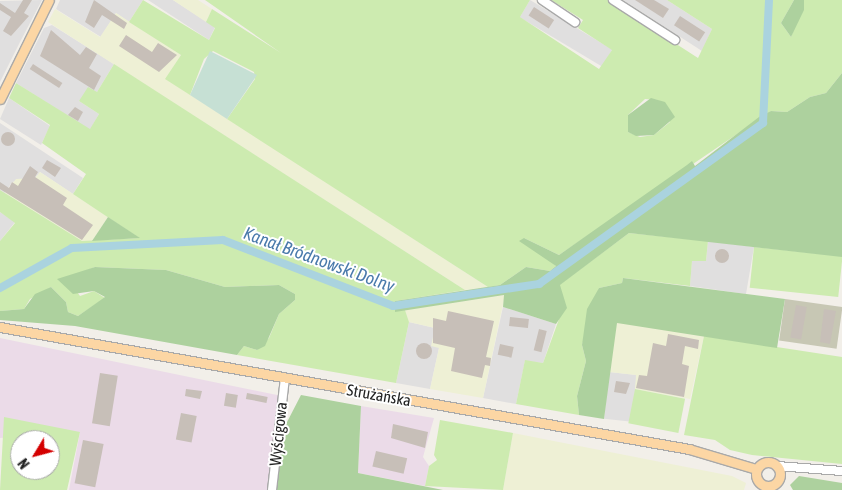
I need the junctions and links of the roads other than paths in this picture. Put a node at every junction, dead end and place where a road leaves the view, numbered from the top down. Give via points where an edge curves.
1 (50, 0) edge
2 (542, 0) edge
3 (613, 0) edge
4 (575, 22) dead end
5 (675, 40) dead end
6 (0, 99) edge
7 (0, 327) edge
8 (285, 378) junction
9 (777, 466) junction
10 (756, 469) junction
11 (842, 471) edge
12 (775, 487) edge
13 (272, 490) edge

1 - 6 main road
2 - 4 street
3 - 5 street
7 - 8 main road, Strużańska
8 - 10 main road, Strużańska via 686,449
8 - 13 street, Wyścigowa
9 - 10 main road via 766,461
9 - 11 street
9 - 12 main road via 780,475
10 - 12 main road via 758,482

